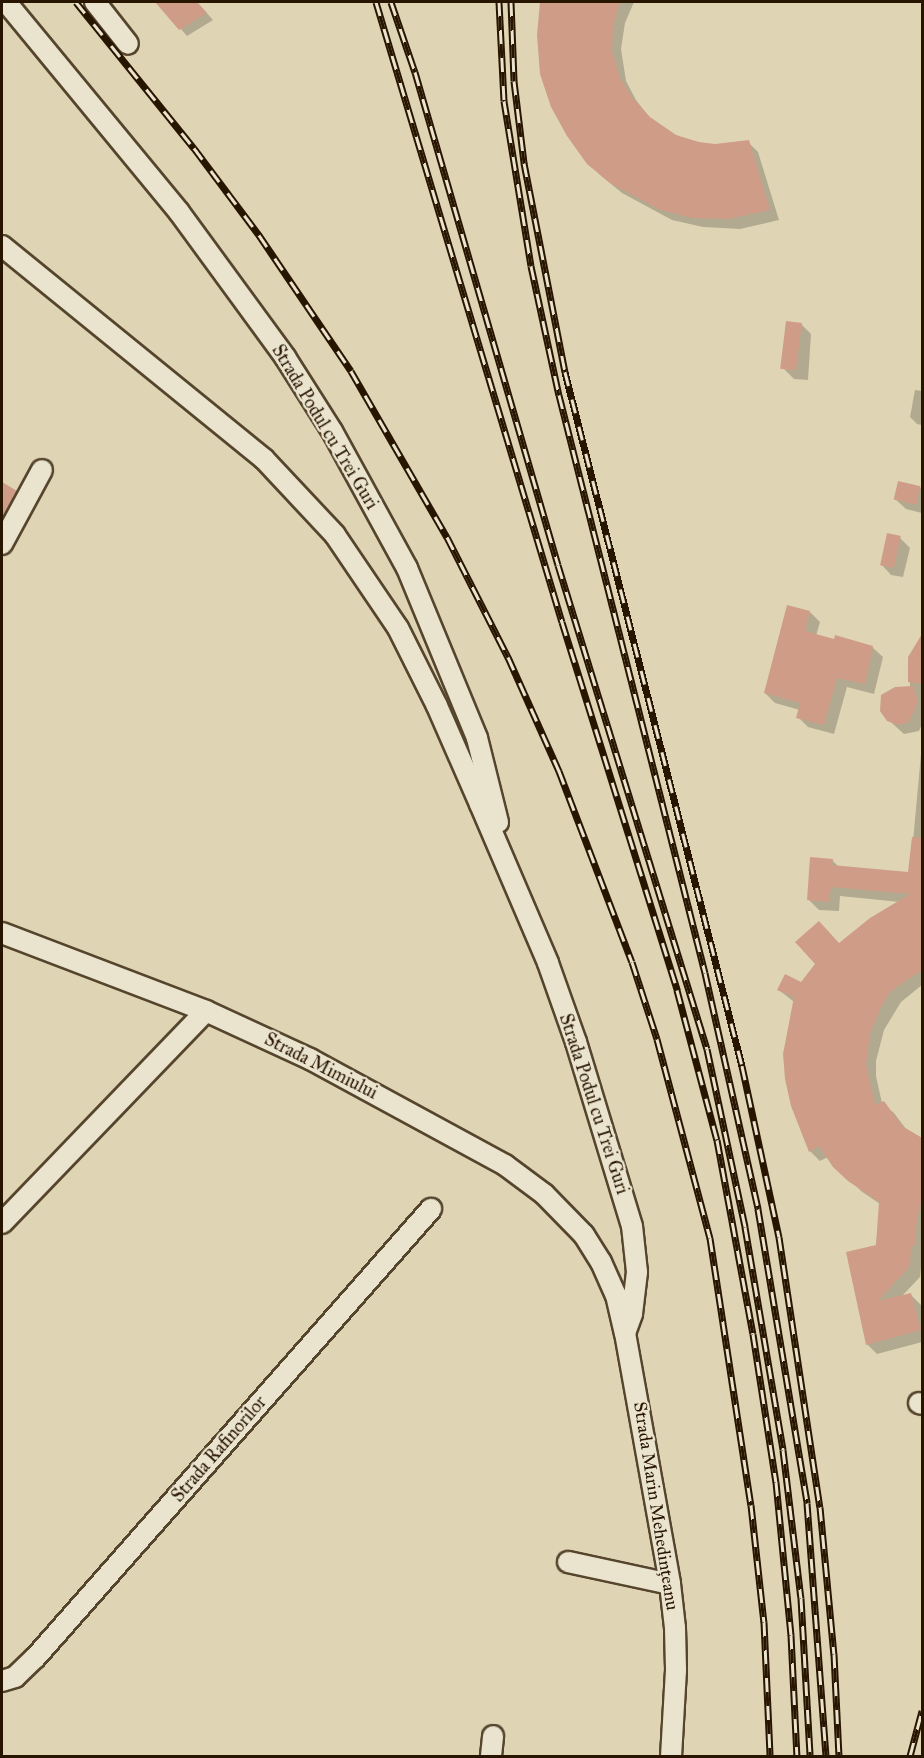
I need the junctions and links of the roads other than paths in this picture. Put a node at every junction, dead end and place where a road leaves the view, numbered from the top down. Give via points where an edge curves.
1 (6, 2) edge
2 (95, 2) edge
3 (128, 44) dead end
4 (2, 246) edge
5 (42, 470) dead end
6 (2, 544) edge
7 (514, 883) junction
8 (2, 933) edge
9 (206, 1011) junction
10 (431, 1209) dead end
11 (2, 1222) edge
12 (601, 1262) joint
13 (625, 1333) junction
14 (568, 1562) dead end
15 (670, 1584) junction
16 (2, 1681) edge
17 (493, 1736) dead end
18 (491, 1756) edge
19 (671, 1756) edge

1 - 7 street, Strada Podul cu Trei Guri via 179,212 285,357 332,432 407,568 477,738
2 - 3 street
4 - 7 street, Strada Podul cu Trei Guri via 264,459 335,536 412,655
5 - 6 street
7 - 13 street, Strada Podul cu Trei Guri via 576,1042 632,1226 637,1272 632,1314
8 - 9 street, Strada Mimiului
9 - 11 street
9 - 12 street, Strada Mimiului via 310,1059 505,1165 562,1211
10 - 16 street, Strada Rafinorilor via 34,1658 15,1677
12 - 13 street, Strada Marin Mehedințeanu via 616,1295
13 - 15 street, Strada Marin Mehedințeanu
14 - 15 street
15 - 19 street, Strada Marin Mehedințeanu via 676,1670
17 - 18 street

